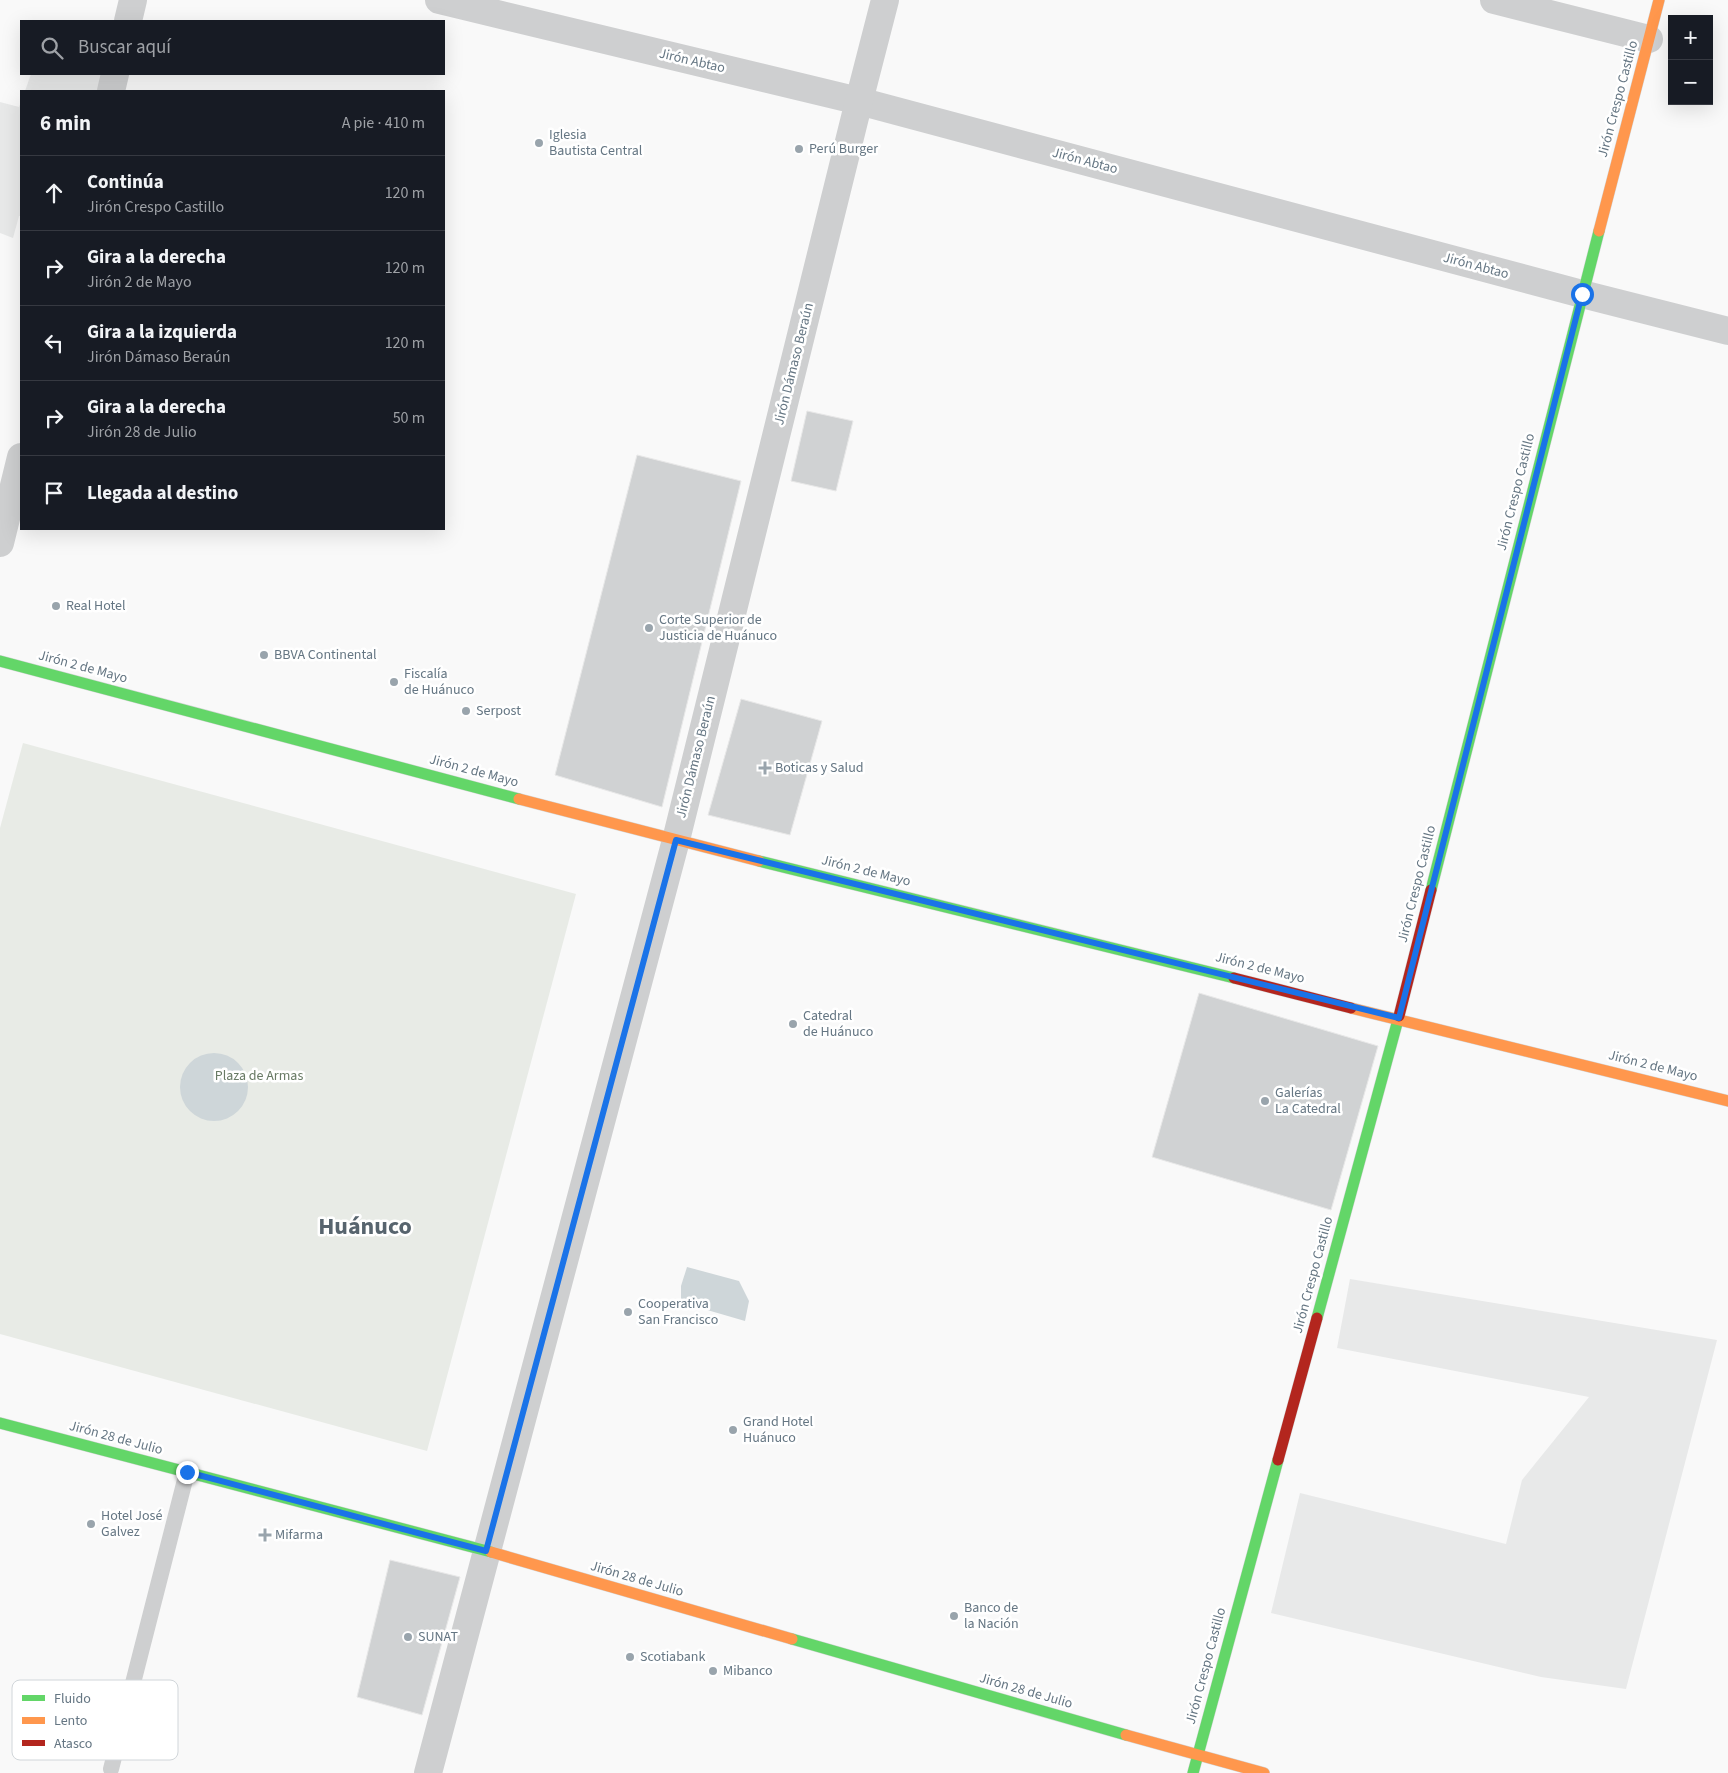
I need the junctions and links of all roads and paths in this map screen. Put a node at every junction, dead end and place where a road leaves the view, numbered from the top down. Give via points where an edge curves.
1 (133, 0) edge
2 (439, 0) edge
3 (885, 0) edge
4 (1494, 0) edge
5 (1659, 0) edge
6 (128, 20) edge
7 (1649, 39) junction
8 (115, 75) edge
9 (111, 90) edge
10 (859, 101) junction
11 (1582, 294) junction
12 (1728, 331) edge
13 (20, 460) edge
14 (0, 543) edge
15 (0, 661) edge
16 (676, 840) junction
17 (1399, 1018) junction
18 (1728, 1100) edge
19 (0, 1423) edge
20 (187, 1472) junction
21 (486, 1551) junction
22 (133, 1680) edge
23 (1198, 1756) junction
24 (112, 1760) edge
25 (110, 1769) dead end
26 (428, 1773) edge
27 (1193, 1773) edge
28 (1264, 1773) edge

1 - 6 street
2 - 10 street, Jirón Abtao
3 - 10 street, Jirón Dámaso Beraún
4 - 7 street
5 - 7 street, Jirón Crespo Castillo
7 - 11 street, Jirón Crespo Castillo
8 - 9 street
10 - 11 street, Jirón Abtao
10 - 16 street, Jirón Dámaso Beraún
11 - 12 street, Jirón Abtao
11 - 17 street, Jirón Crespo Castillo
13 - 14 street
15 - 16 street, Jirón 2 de Mayo
16 - 17 street, Jirón 2 de Mayo
16 - 21 street, Jirón Dámaso Beraún
17 - 18 street, Jirón 2 de Mayo
17 - 23 street, Jirón Crespo Castillo
19 - 20 street, Jirón 28 de Julio
20 - 21 street, Jirón 28 de Julio
20 - 22 lane
21 - 23 street, Jirón 28 de Julio
21 - 26 street, Jirón Dámaso Beraún
23 - 27 street, Jirón Crespo Castillo
23 - 28 street, Jirón 28 de Julio
24 - 25 lane

